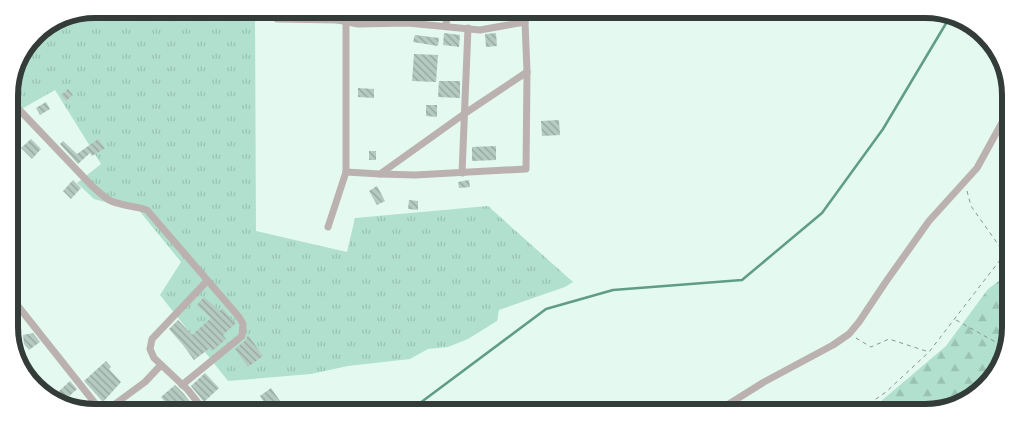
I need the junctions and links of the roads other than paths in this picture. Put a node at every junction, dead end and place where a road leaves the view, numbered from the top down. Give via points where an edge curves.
1 (277, 18) dead end
2 (447, 18) edge
3 (523, 18) edge
4 (338, 20) joint
5 (346, 22) junction
6 (525, 22) junction
7 (446, 26) junction
8 (468, 28) junction
9 (527, 72) junction
10 (18, 108) edge
11 (464, 114) junction
12 (1002, 123) edge
13 (346, 172) junction
14 (462, 173) junction
15 (380, 174) junction
16 (328, 227) dead end
17 (207, 281) junction
18 (18, 306) edge
19 (161, 365) junction
20 (182, 384) junction
21 (96, 404) edge
22 (116, 404) edge
23 (199, 404) dead end
24 (729, 404) edge

1 - 4 street
2 - 7 street
3 - 6 street
4 - 5 street
5 - 7 street
5 - 13 street
6 - 8 street via 480,30
6 - 9 street
7 - 8 street
8 - 11 street
9 - 11 street
9 - 14 street via 526,169
10 - 17 street via 110,201 147,210
11 - 14 street
11 - 15 street
12 - 24 street via 977,168 929,221 849,334
13 - 15 street
13 - 16 street
14 - 15 street
17 - 19 street via 152,339 150,349
17 - 20 street via 239,317 243,324 242,336
18 - 21 street
19 - 20 street
19 - 22 street
20 - 23 street

